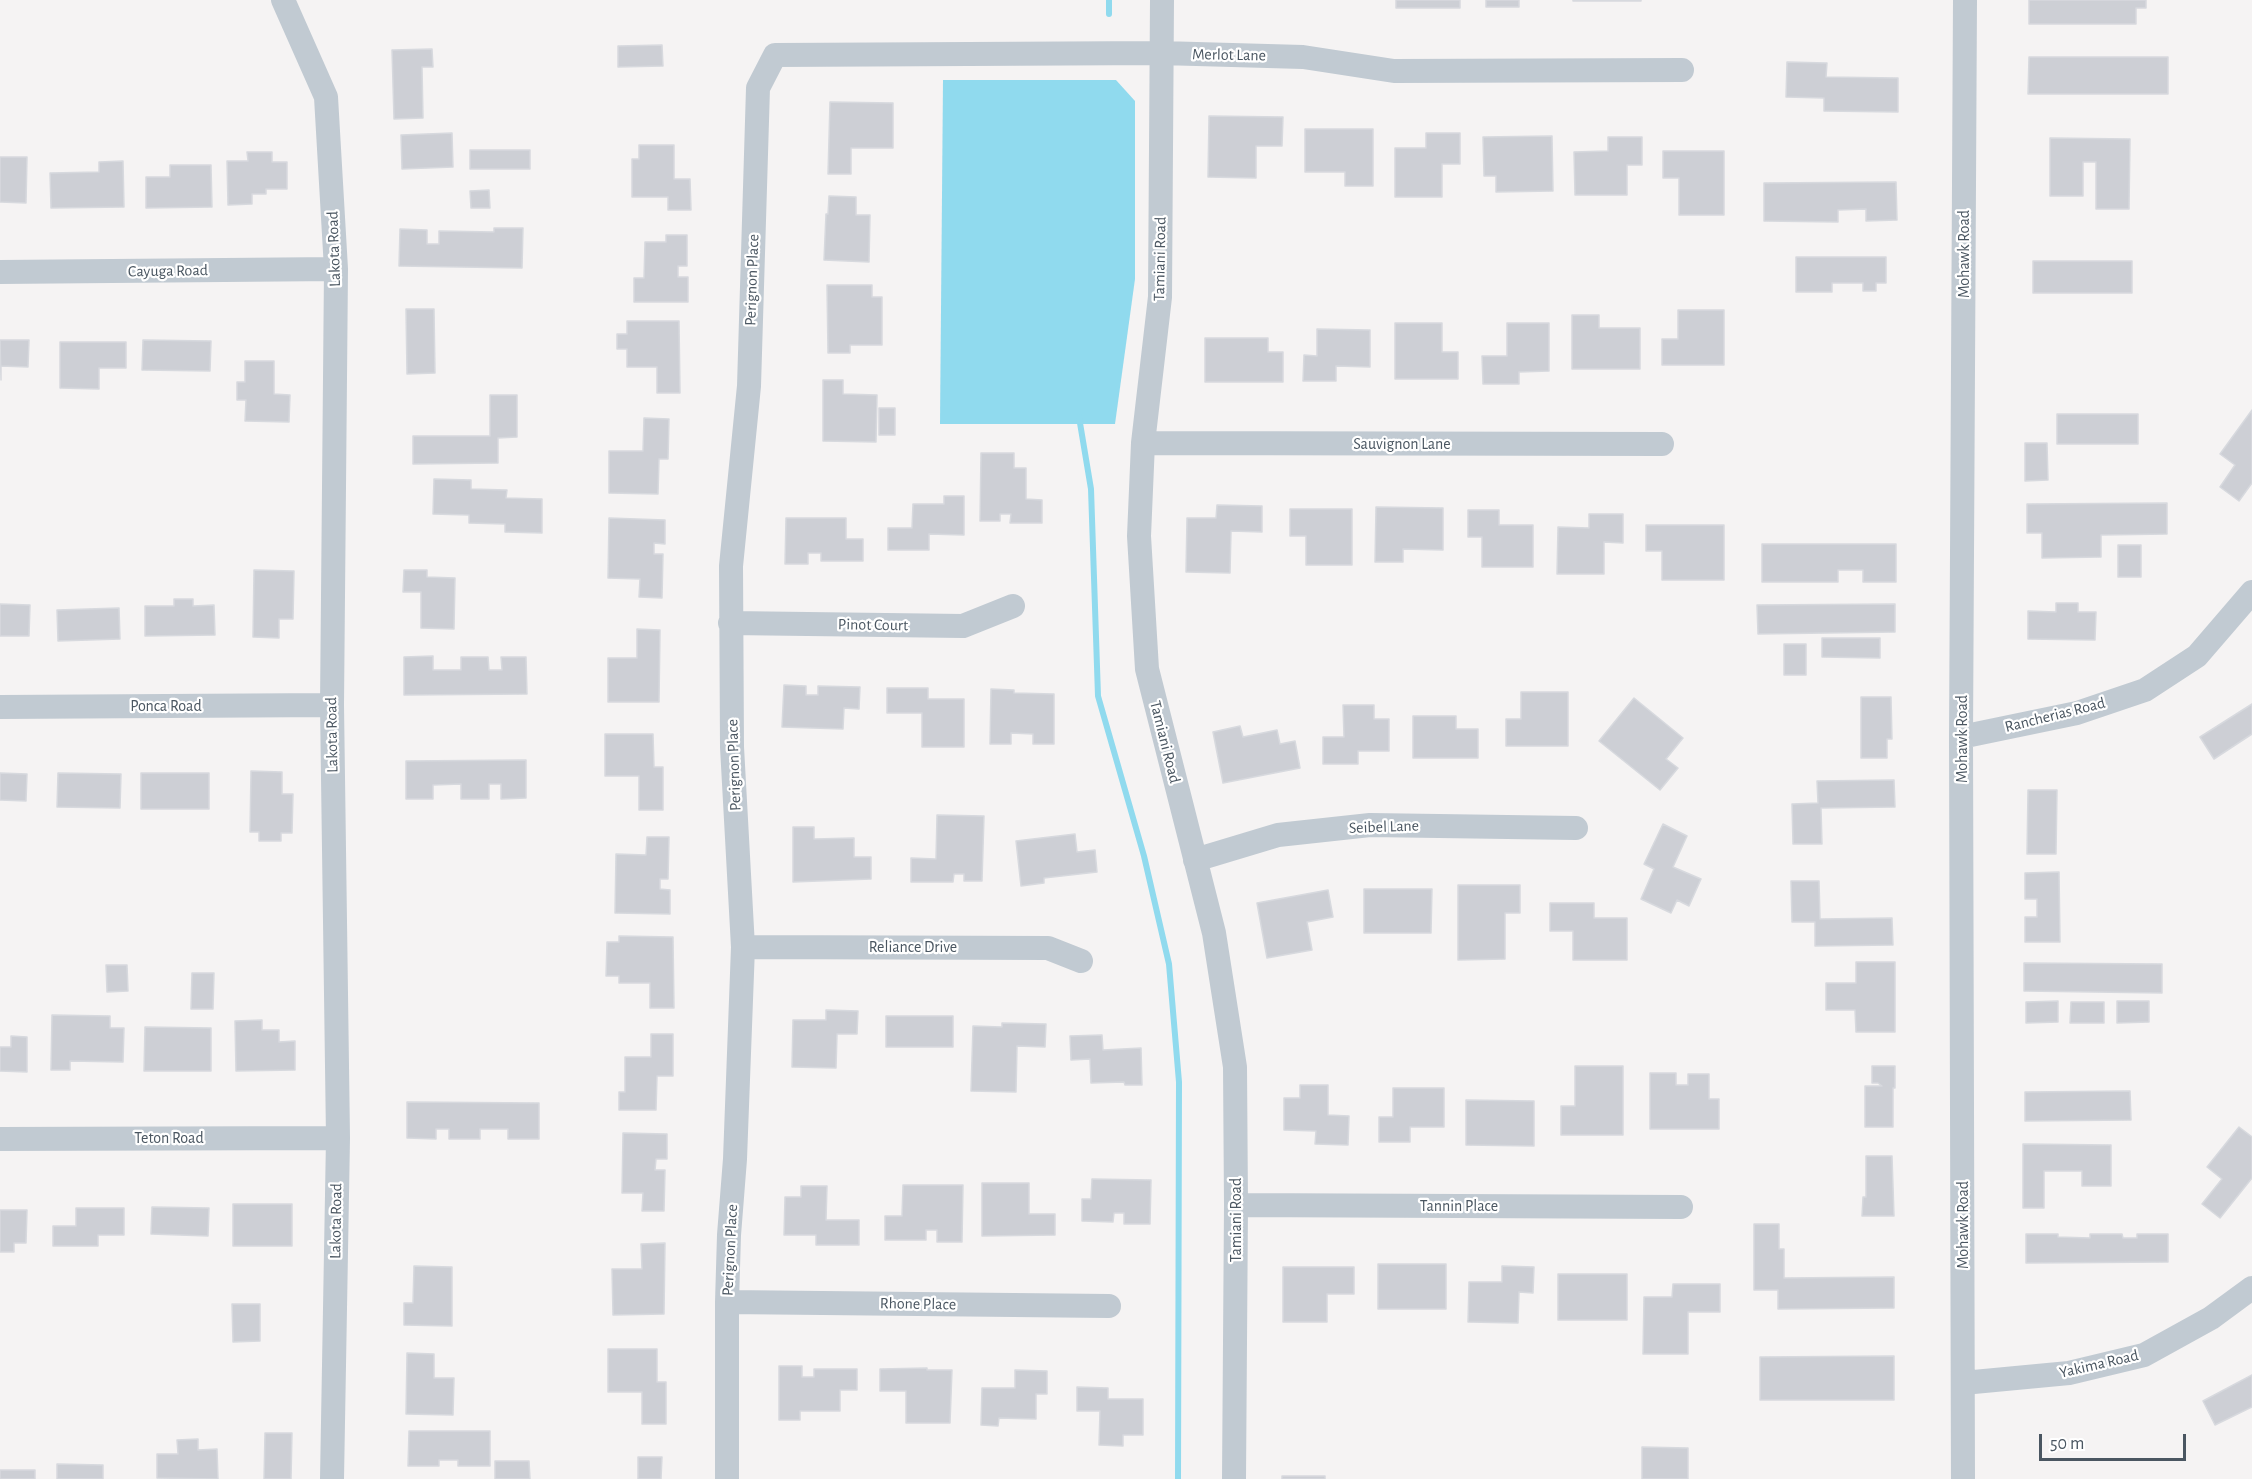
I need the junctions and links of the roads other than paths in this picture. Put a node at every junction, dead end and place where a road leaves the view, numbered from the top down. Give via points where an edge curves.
1 (283, 0) edge
2 (1162, 0) edge
3 (1965, 0) edge
4 (1161, 53) junction
5 (776, 55) joint
6 (1682, 70) dead end
7 (336, 269) junction
8 (0, 272) edge
9 (1143, 443) junction
10 (1662, 444) dead end
11 (2252, 592) edge
12 (1013, 606) dead end
13 (730, 623) junction
14 (332, 705) junction
15 (0, 707) edge
16 (1961, 737) junction
17 (1576, 828) dead end
18 (1195, 860) junction
19 (743, 947) junction
20 (1081, 961) dead end
21 (338, 1138) junction
22 (0, 1139) edge
23 (1236, 1205) junction
24 (1681, 1207) dead end
25 (2252, 1288) edge
26 (727, 1302) junction
27 (1109, 1306) dead end
28 (1963, 1383) junction
29 (332, 1479) edge
30 (727, 1479) edge
31 (1234, 1479) edge
32 (1962, 1479) edge

1 - 7 street, Lakota Road via 326,97
2 - 4 street, Tamiani Road
3 - 16 street, Mohawk Road
4 - 5 street, Merlot Lane
4 - 6 street, Merlot Lane via 1303,57 1394,70
4 - 9 street, Tamiani Road via 1160,297
5 - 13 street, Perignon Place via 758,88 749,386 731,566
7 - 8 street, Cayuga Road
7 - 14 street, Lakota Road
9 - 10 street, Sauvignon Lane
9 - 18 street, Tamiani Road via 1139,536 1147,669
11 - 16 street, Rancherias Road via 2197,656 2145,690 2077,713
12 - 13 street, Pinot Court via 963,626
13 - 19 street, Perignon Place
14 - 15 street, Ponca Road
14 - 21 street, Lakota Road
16 - 28 street, Mohawk Road
17 - 18 street, Seibel Lane via 1370,825 1278,835
18 - 23 street, Tamiani Road via 1214,933 1234,1067
19 - 20 street, Reliance Drive via 1048,948
19 - 26 street, Perignon Place
21 - 22 street, Teton Road
21 - 29 street, Lakota Road
23 - 24 street, Tannin Place
23 - 31 street, Tamiani Road
25 - 28 street, Yakima Road via 2211,1318 2144,1355 2068,1373
26 - 27 street, Rhone Place
26 - 30 street, Perignon Place
28 - 32 street, Mohawk Road

